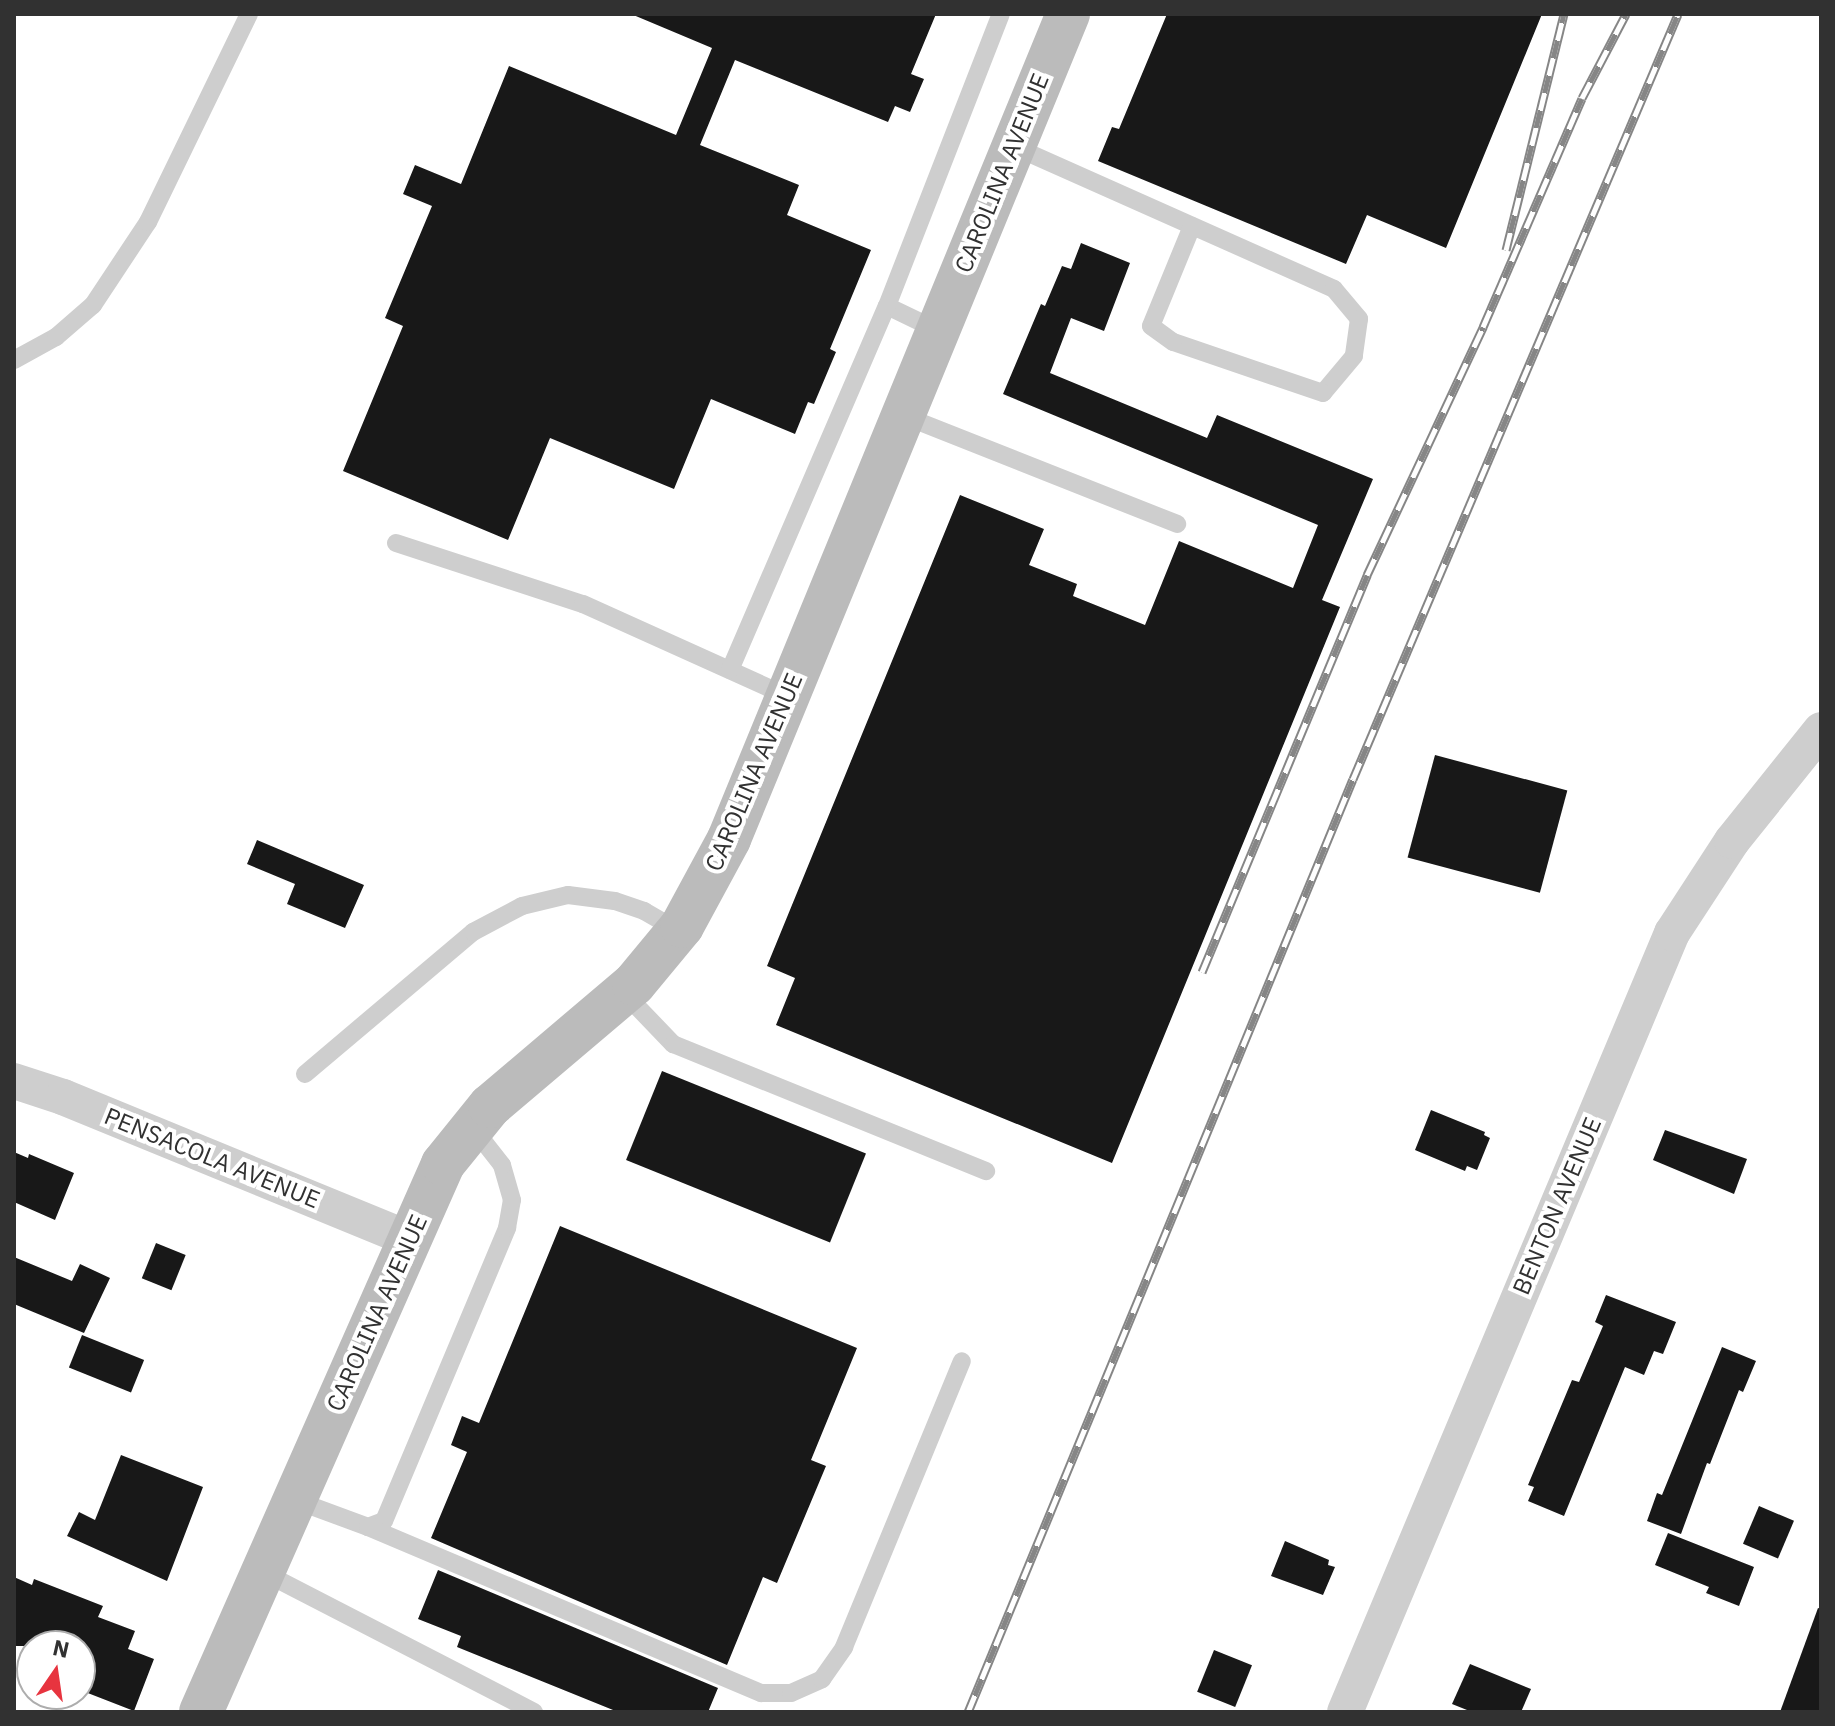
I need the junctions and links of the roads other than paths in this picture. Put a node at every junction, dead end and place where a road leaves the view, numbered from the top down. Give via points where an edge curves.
1 (249, 14) edge
2 (1001, 14) edge
3 (1068, 14) edge
4 (1013, 146) junction
5 (1192, 226) junction
6 (887, 306) junction
7 (937, 330) junction
8 (14, 360) edge
9 (902, 415) junction
10 (1177, 524) dead end
11 (396, 543) dead end
12 (730, 670) junction
13 (787, 696) junction
14 (1821, 730) edge
15 (678, 931) junction
16 (624, 993) junction
17 (305, 1074) dead end
18 (14, 1081) edge
19 (473, 1128) junction
20 (986, 1171) dead end
21 (409, 1239) junction
22 (962, 1361) dead end
23 (295, 1500) junction
24 (368, 1527) junction
25 (263, 1572) junction
26 (201, 1712) edge
27 (534, 1712) edge
28 (1345, 1712) edge

1 - 8 lane via 148,222 93,305 56,337
2 - 6 lane
3 - 4 street, CAROLINA AVENUE
4 - 5 lane
4 - 7 street, CAROLINA AVENUE
5 - 5 lane via 1334,289 1359,319 1354,356 1323,393 1173,342 1151,326
6 - 7 lane
6 - 12 lane
7 - 9 street, CAROLINA AVENUE
9 - 10 lane
9 - 13 street, CAROLINA AVENUE
11 - 12 lane via 583,604
12 - 13 lane
13 - 15 street, CAROLINA AVENUE via 729,839
14 - 28 street, BENTON AVENUE via 1732,841 1672,933
15 - 16 street, CAROLINA AVENUE
15 - 17 lane via 615,901 568,895 522,906 473,932
16 - 19 street, CAROLINA AVENUE via 490,1106
16 - 20 lane via 673,1044
18 - 21 street, PENSACOLA AVENUE
19 - 21 street, CAROLINA AVENUE via 443,1164
19 - 24 lane via 502,1165 512,1200 507,1228 384,1521
21 - 23 street, CAROLINA AVENUE
22 - 24 lane via 844,1647 822,1679 791,1693 761,1693
23 - 24 lane
23 - 25 street, CAROLINA AVENUE
25 - 26 street, CAROLINA AVENUE
25 - 27 lane

